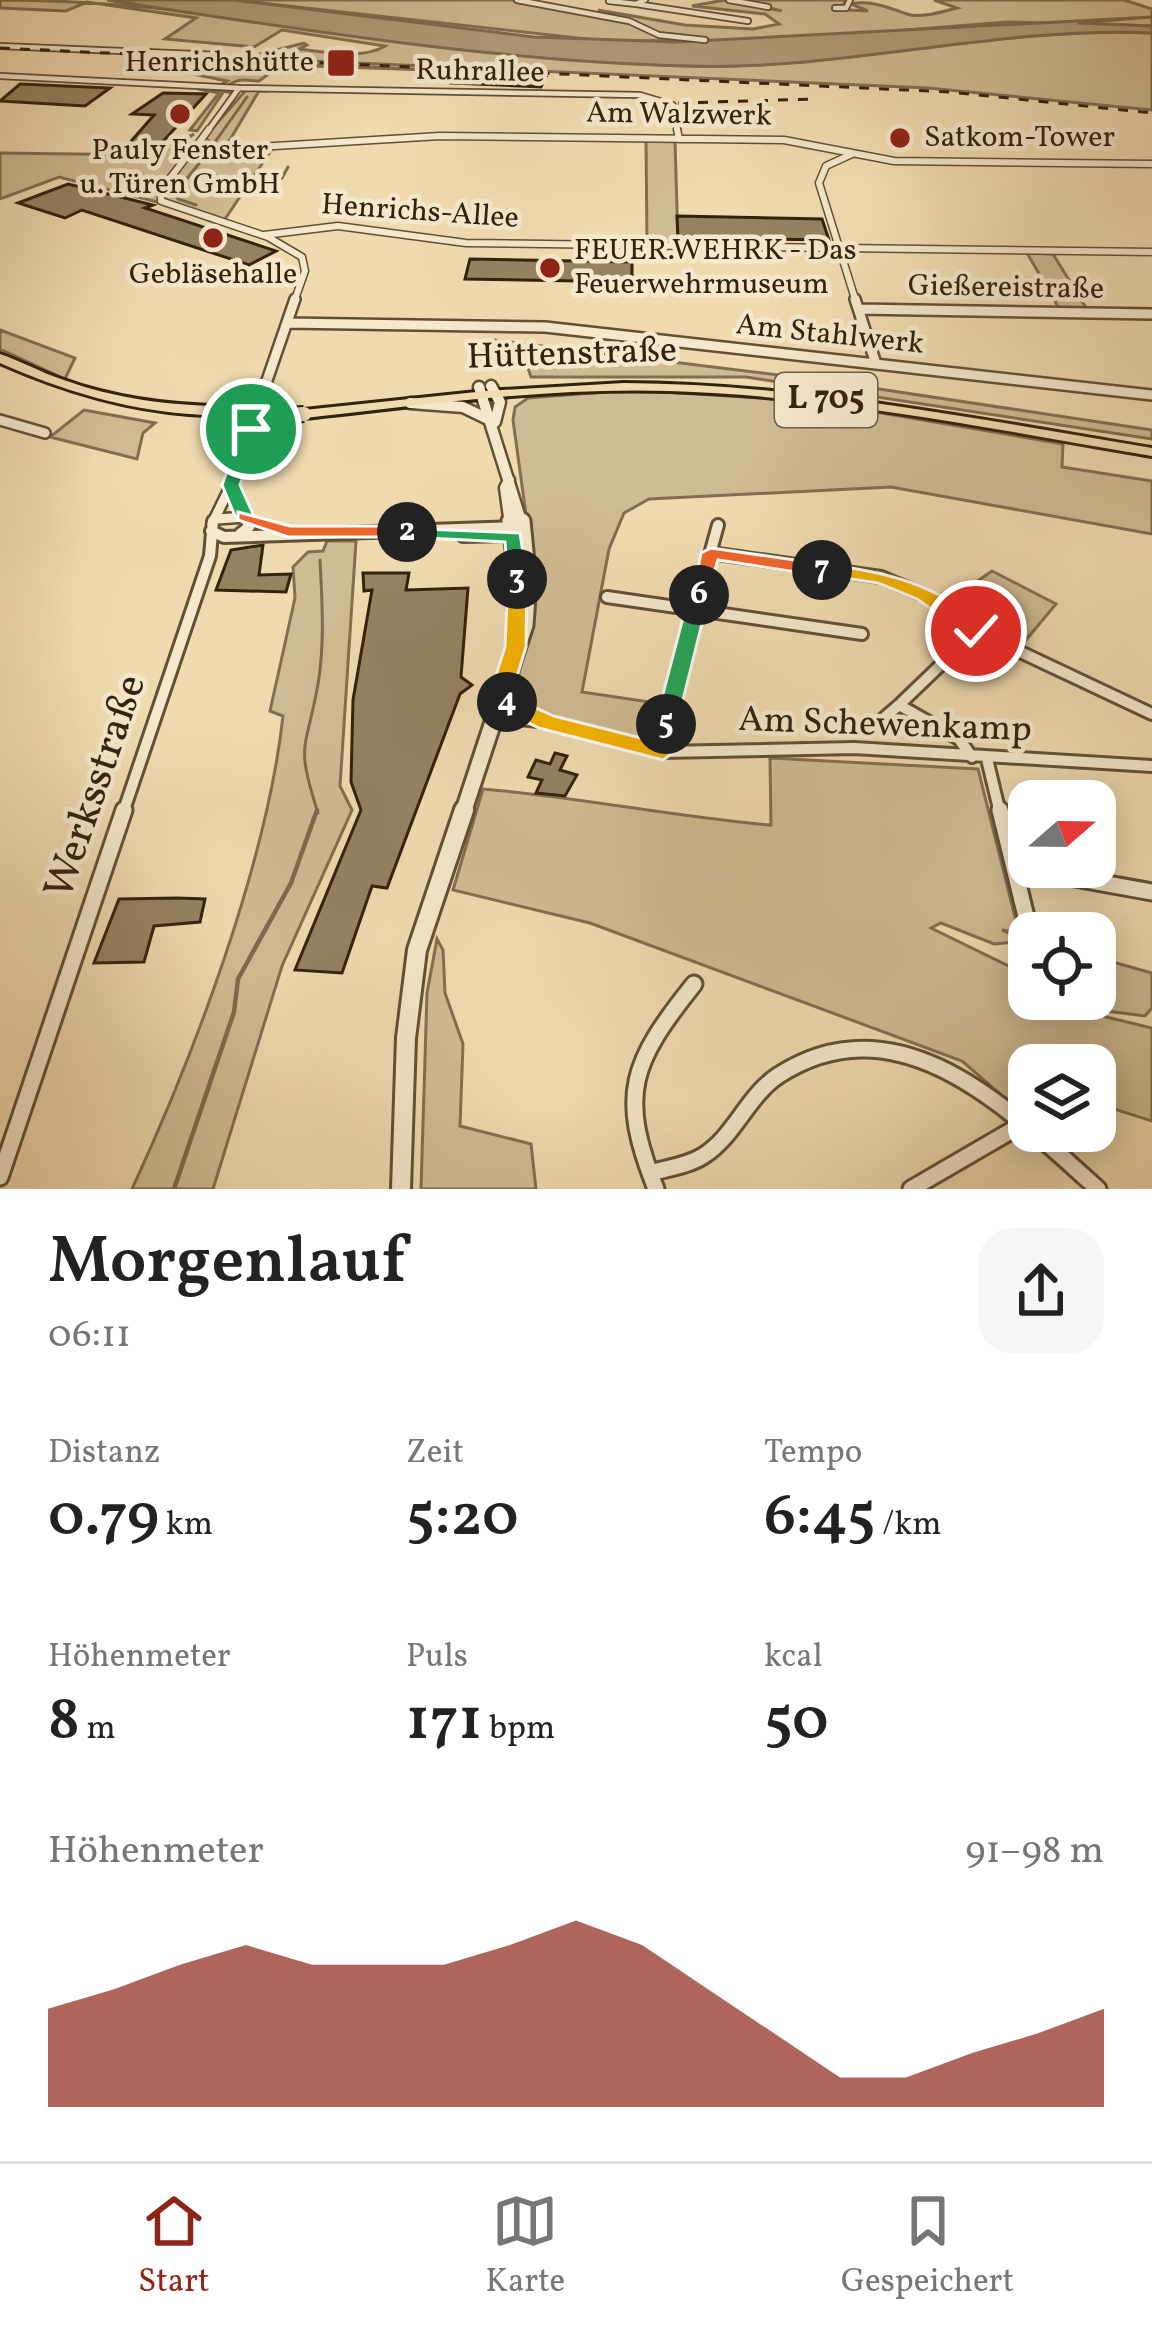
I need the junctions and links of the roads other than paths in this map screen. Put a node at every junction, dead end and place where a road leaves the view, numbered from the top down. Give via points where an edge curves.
1 (517, 0) edge
2 (645, 0) edge
3 (729, 0) edge
4 (850, 0) edge
5 (609, 1) edge
6 (636, 4) junction
7 (769, 7) dead end
8 (835, 8) dead end
9 (846, 8) junction
10 (856, 9) dead end
11 (748, 21) dead end
12 (705, 40) dead end
13 (0, 46) edge
14 (219, 56) dead end
15 (0, 73) edge
16 (236, 86) junction
17 (679, 139) junction
18 (197, 148) junction
19 (854, 154) junction
20 (1152, 164) edge
21 (262, 236) junction
22 (839, 248) junction
23 (1152, 252) edge
24 (860, 309) junction
25 (1152, 314) edge
26 (287, 323) junction
27 (0, 358) edge
28 (876, 364) junction
29 (0, 369) edge
30 (488, 391) junction
31 (1152, 395) edge
32 (410, 403) junction
33 (305, 410) junction
34 (226, 415) junction
35 (0, 420) edge
36 (495, 422) junction
37 (45, 433) dead end
38 (1152, 448) edge
39 (231, 485) junction
40 (245, 518) junction
41 (217, 519) junction
42 (718, 525) dead end
43 (211, 531) junction
44 (516, 531) junction
45 (288, 532) junction
46 (235, 536) junction
47 (711, 553) junction
48 (210, 556) junction
49 (607, 597) dead end
50 (695, 610) junction
51 (976, 631) junction
52 (862, 634) dead end
53 (899, 705) junction
54 (496, 708) junction
55 (1152, 713) edge
56 (870, 730) dead end
57 (663, 752) junction
58 (980, 758) junction
59 (1152, 766) edge
60 (1008, 848) edge
61 (1116, 885) edge
62 (1152, 892) edge
63 (694, 984) dead end
64 (1008, 1114) edge
65 (1008, 1132) edge
66 (1054, 1152) edge
67 (0, 1177) edge
68 (653, 1181) edge
69 (401, 1189) edge
70 (910, 1189) edge
71 (1098, 1189) edge

1 - 12 street
2 - 6 street
3 - 7 street
4 - 9 street
5 - 6 street
6 - 11 street
8 - 9 street
9 - 10 street
13 - 14 street
15 - 16 street, Ruhrallee
16 - 17 street, Ruhrallee via 646,95 673,105
16 - 18 street, Werksstraße
17 - 18 street, Am Walzwerk via 440,136
17 - 19 street, Am Walzwerk via 816,142
18 - 21 street, Werksstraße via 160,201
19 - 20 street, Am Walzwerk
19 - 22 street via 826,166 819,179
21 - 22 street, Henrichs-Allee via 282,229 406,231 466,243
21 - 26 street, Werksstraße via 293,250 306,267
22 - 23 street, Henrichs-Allee
22 - 24 street
24 - 25 street, Gießereistraße
24 - 28 street
26 - 28 street, Am Stahlwerk via 545,328
26 - 39 street, Werksstraße
27 - 34 main road, Hüttenstraße / L 705 via 100,398
28 - 31 street, Am Stahlwerk
29 - 34 main road, Hüttenstraße / L 705 via 97,408 148,417
30 - 32 main road, Hüttenstraße / L 705
30 - 33 main road, Hüttenstraße / L 705
30 - 36 street
30 - 38 main road, Hüttenstraße / L 705 via 762,392
32 - 33 main road, Hüttenstraße / L 705
32 - 36 street via 463,407
33 - 34 main road, Hüttenstraße / L 705, bridge
35 - 37 street
36 - 44 street
39 - 40 street
39 - 41 street, Werksstraße
40 - 41 street
40 - 45 street
40 - 46 street via 247,530
41 - 43 street, Werksstraße
42 - 47 street
43 - 46 street
43 - 48 street, Werksstraße
44 - 45 street
44 - 54 street via 516,647
45 - 46 street
46 - 48 street
47 - 50 street
47 - 51 street via 881,577
48 - 67 street, Werksstraße
49 - 50 street
50 - 52 street
50 - 57 street
51 - 53 street
51 - 55 street
53 - 56 street
53 - 58 street
54 - 57 street, Am Schewenkamp
54 - 69 street via 417,950
57 - 58 street, Am Schewenkamp via 854,748
58 - 59 street, Am Schewenkamp
58 - 60 street
61 - 62 street
63 - 68 street via 670,1014 638,1084 633,1128
64 - 68 street via 938,1061 860,1048 778,1076 703,1156
65 - 70 street
66 - 71 street

